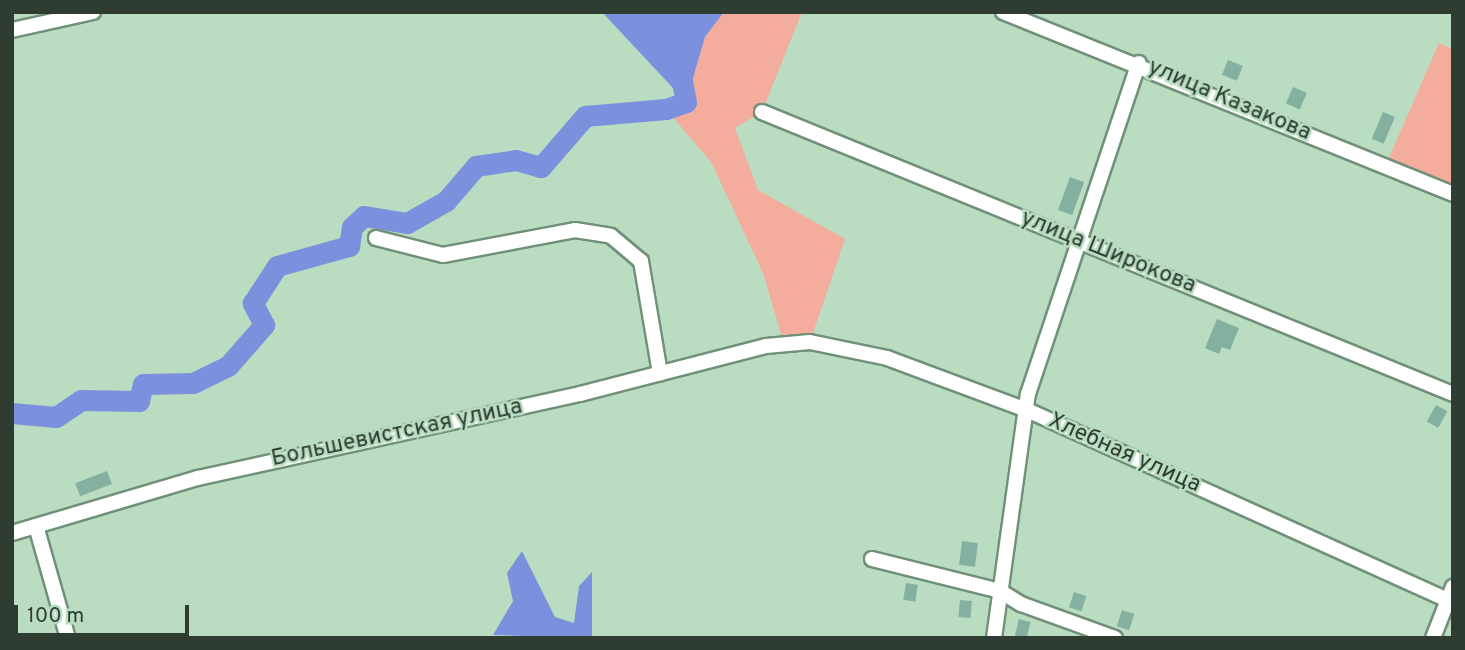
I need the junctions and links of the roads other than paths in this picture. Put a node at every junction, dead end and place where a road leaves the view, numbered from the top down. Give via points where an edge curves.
1 (93, 12) edge
2 (1003, 12) edge
3 (12, 30) edge
4 (1139, 64) junction
5 (762, 112) dead end
6 (1453, 194) edge
7 (376, 238) dead end
8 (1082, 242) junction
9 (784, 344) joint
10 (660, 373) junction
11 (1453, 394) edge
12 (1027, 410) junction
13 (36, 526) junction
14 (12, 533) edge
15 (872, 559) dead end
16 (1000, 591) junction
17 (1451, 596) edge
18 (68, 638) edge
19 (994, 638) edge
20 (1115, 638) edge
21 (1433, 638) edge

1 - 3 street
2 - 4 street, улица Казакова
4 - 6 street, улица Казакова
4 - 8 street
5 - 8 street, улица Широкова
7 - 10 street via 443,255 575,230 611,236 641,261
8 - 11 street, улица Широкова
8 - 12 street via 1028,394
9 - 10 street, Большевистская улица
9 - 12 street, Хлебная улица via 849,346
10 - 13 street, Большевистская улица via 198,478
12 - 16 street
12 - 17 street, Хлебная улица
13 - 14 street, Большевистская улица
13 - 18 street
15 - 16 street
16 - 19 street
16 - 20 street via 1021,604
17 - 21 street

